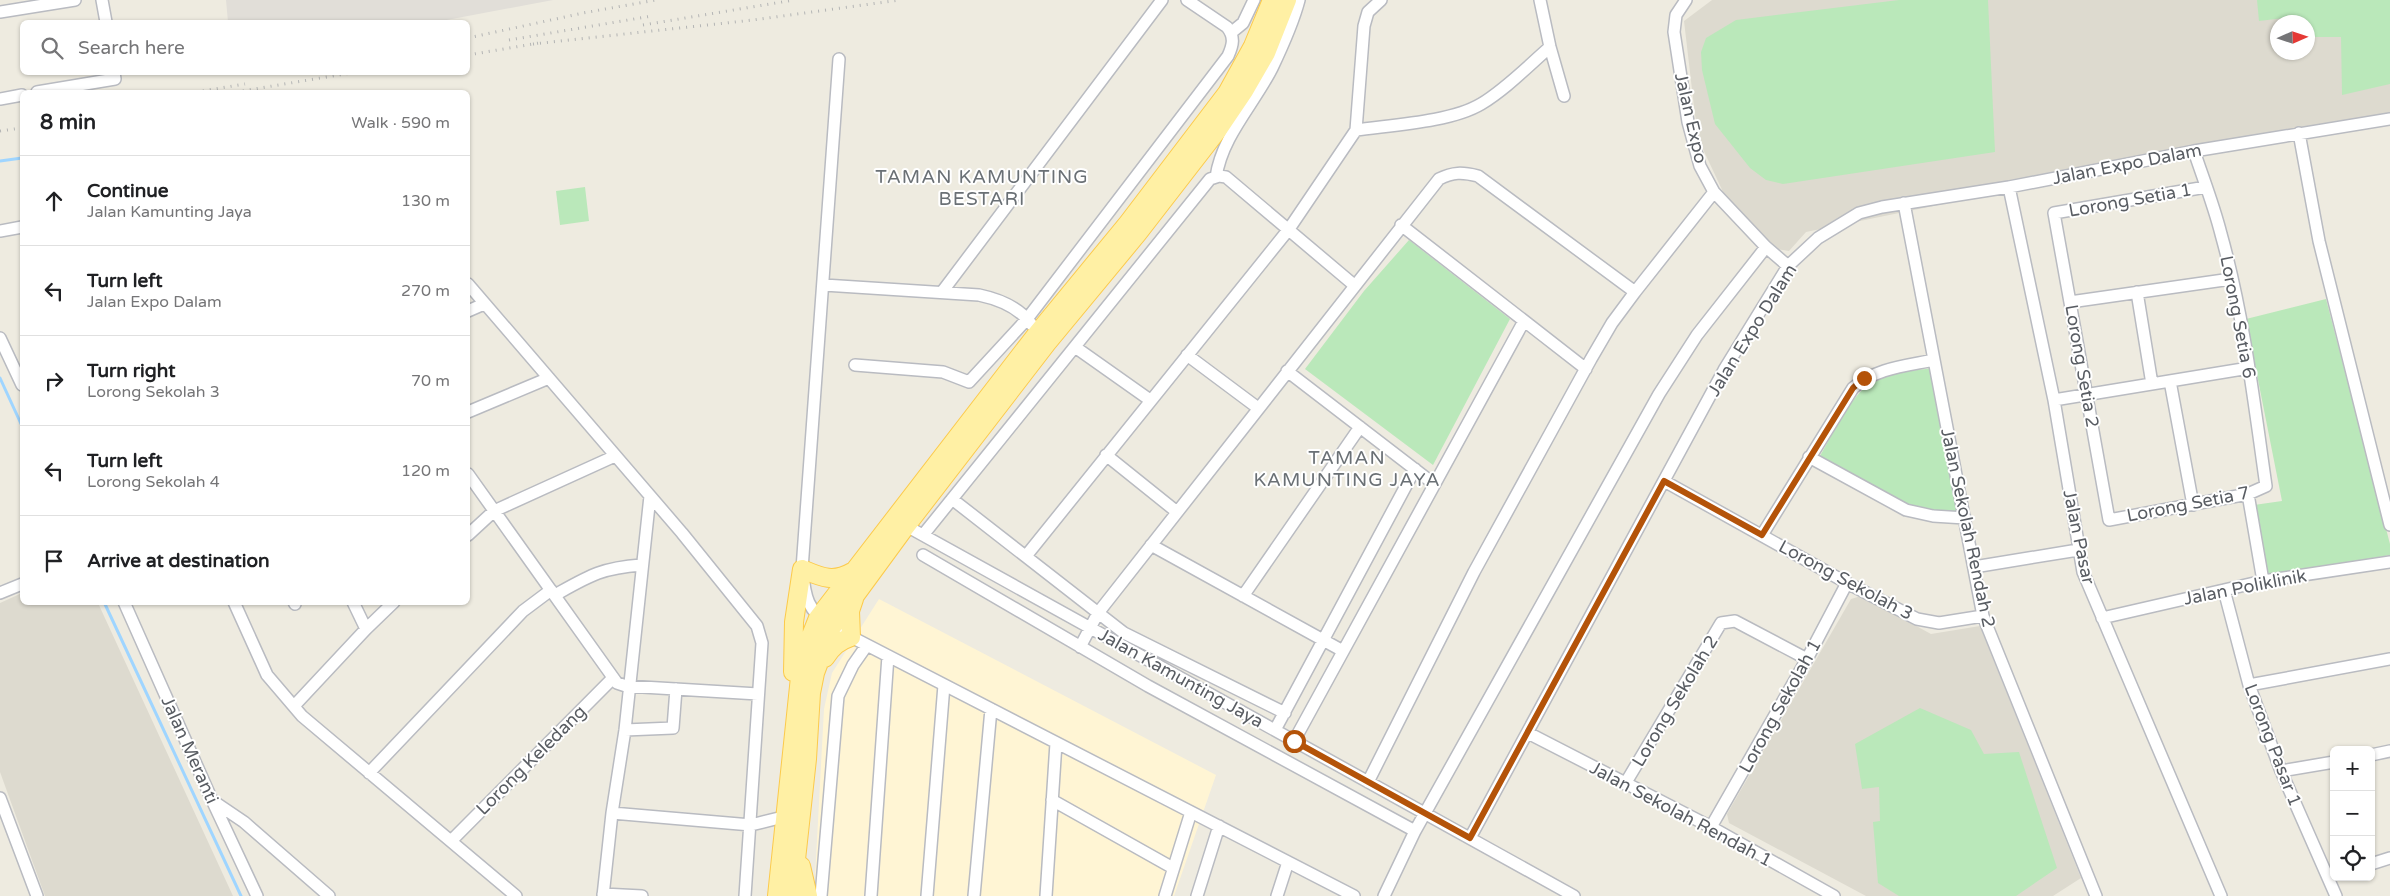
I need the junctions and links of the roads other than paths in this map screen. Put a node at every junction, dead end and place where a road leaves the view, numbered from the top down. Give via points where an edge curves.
1 (76, 0) edge
2 (102, 0) edge
3 (1162, 0) edge
4 (1187, 0) edge
5 (1254, 0) edge
6 (1272, 0) edge
7 (1287, 0) edge
8 (1299, 0) edge
9 (1381, 0) edge
10 (1540, 0) edge
11 (1686, 0) edge
12 (0, 12) edge
13 (106, 20) edge
14 (1232, 32) junction
15 (1550, 48) junction
16 (839, 59) dead end
17 (114, 75) edge
18 (49, 90) edge
19 (20, 95) edge
20 (1564, 96) dead end
21 (0, 99) edge
22 (2390, 119) edge
23 (1356, 130) junction
24 (2299, 132) junction
25 (2194, 151) junction
26 (1216, 177) junction
27 (2009, 187) junction
28 (2206, 187) junction
29 (1714, 192) junction
30 (1904, 203) junction
31 (2054, 212) joint
32 (1401, 225) junction
33 (20, 227) edge
34 (1133, 228) junction
35 (1289, 229) junction
36 (0, 231) edge
37 (1766, 247) junction
38 (1788, 266) junction
39 (2231, 279) junction
40 (824, 285) junction
41 (1354, 285) junction
42 (470, 286) edge
43 (942, 292) junction
44 (1634, 292) junction
45 (2137, 292) junction
46 (2070, 302) junction
47 (484, 304) junction
48 (470, 310) edge
49 (1524, 321) junction
50 (1032, 327) junction
51 (0, 338) edge
52 (1075, 347) junction
53 (1187, 355) junction
54 (1934, 360) junction
55 (855, 365) dead end
56 (2249, 368) junction
57 (1586, 369) junction
58 (1287, 371) junction
59 (550, 378) junction
60 (20, 381) edge
61 (2170, 381) junction
62 (2152, 384) junction
63 (2087, 394) junction
64 (1150, 400) junction
65 (2054, 400) junction
66 (1258, 408) junction
67 (470, 411) edge
68 (1360, 427) junction
69 (1106, 455) junction
70 (615, 456) junction
71 (1809, 457) junction
72 (1415, 469) junction
73 (470, 477) edge
74 (1664, 481) junction
75 (1434, 484) junction
76 (2266, 486) joint
77 (2248, 494) junction
78 (650, 496) junction
79 (952, 499) junction
80 (2194, 504) junction
81 (494, 511) junction
82 (1177, 512) junction
83 (1965, 518) junction
84 (2109, 520) joint
85 (899, 522) junction
86 (2390, 525) edge
87 (470, 533) edge
88 (923, 535) junction
89 (1762, 535) junction
90 (1151, 545) junction
91 (2078, 550) junction
92 (923, 555) dead end
93 (1026, 556) junction
94 (2390, 562) edge
95 (641, 565) junction
96 (1974, 567) junction
97 (802, 569) junction
98 (852, 572) junction
99 (2263, 581) junction
100 (1847, 583) junction
101 (20, 585) edge
102 (2224, 590) junction
103 (553, 592) junction
104 (0, 593) edge
105 (855, 596) junction
106 (1243, 596) junction
107 (125, 605) edge
108 (235, 605) edge
109 (354, 605) edge
110 (391, 605) edge
111 (1098, 613) junction
112 (1983, 616) junction
113 (2102, 618) junction
114 (825, 622) junction
115 (1090, 628) junction
116 (366, 629) junction
117 (851, 637) junction
118 (1323, 640) junction
119 (867, 645) junction
120 (1080, 647) junction
121 (1343, 651) junction
122 (888, 656) junction
123 (2390, 659) edge
124 (1807, 660) junction
125 (815, 674) junction
126 (612, 678) junction
127 (944, 685) junction
128 (2249, 685) junction
129 (629, 686) junction
130 (676, 689) junction
131 (758, 694) junction
132 (798, 701) junction
133 (294, 706) junction
134 (991, 709) junction
135 (1285, 713) junction
136 (625, 730) junction
137 (1275, 730) junction
138 (1528, 733) junction
139 (1294, 741) junction
140 (1056, 743) junction
141 (2390, 752) edge
142 (2375, 754) edge
143 (2330, 763) edge
144 (2281, 771) junction
145 (369, 773) junction
146 (1368, 782) junction
147 (1625, 784) junction
148 (803, 795) junction
149 (0, 798) edge
150 (212, 800) junction
151 (1052, 800) junction
152 (1191, 812) junction
153 (612, 813) junction
154 (1425, 813) junction
155 (787, 816) junction
156 (751, 825) junction
157 (1218, 826) junction
158 (1710, 827) junction
159 (1415, 831) junction
160 (1470, 838) junction
161 (451, 841) junction
162 (2390, 858) edge
163 (1288, 862) junction
164 (2375, 863) edge
165 (1173, 868) junction
166 (2330, 875) edge
167 (2332, 881) edge
168 (603, 895) edge
169 (1832, 895) edge
170 (2092, 895) edge
171 (37, 896) edge
172 (258, 896) edge
173 (329, 896) edge
174 (516, 896) edge
175 (642, 896) edge
176 (745, 896) edge
177 (777, 896) edge
178 (792, 896) edge
179 (808, 896) edge
180 (821, 896) edge
181 (871, 896) edge
182 (926, 896) edge
183 (974, 896) edge
184 (1046, 896) edge
185 (1165, 896) edge
186 (1197, 896) edge
187 (1276, 896) edge
188 (1354, 896) edge
189 (1384, 896) edge
190 (1574, 896) edge
191 (2221, 896) edge
192 (2336, 896) edge

1 - 12 street
2 - 13 street
3 - 43 street
4 - 14 street
5 - 14 street via 1243,23
6 - 34 main road via 1253,46 1227,93
7 - 34 main road via 1266,53 1244,92 1217,131
8 - 26 street via 1272,68 1218,162
9 - 23 street via 1368,12 1364,26
10 - 15 street
11 - 29 street, Jalan Expo via 1676,15 1674,32 1688,122 1700,166
14 - 50 street via 1228,56
15 - 20 street
15 - 23 street via 1480,105 1438,118
16 - 40 street
17 - 18 street via 115,79
19 - 21 street
22 - 24 street, Jalan Expo Dalam
23 - 35 street
24 - 25 street, Jalan Expo Dalam
24 - 86 street via 2319,241
25 - 27 street, Jalan Expo Dalam
25 - 28 street, Lorong Setia 6
26 - 35 street via 1226,177
26 - 52 street via 1202,187
27 - 30 street, Jalan Expo Dalam
27 - 65 street, Jalan Pasar
28 - 31 street, Lorong Setia 1
28 - 39 street, Lorong Setia 6 via 2222,235
29 - 37 street, Jalan Expo
29 - 44 street
30 - 38 street, Jalan Expo Dalam via 1860,213 1841,223 1818,238
30 - 54 street, Jalan Sekolah Rendah 2
31 - 46 street, Lorong Setia 2
32 - 41 street
32 - 44 street via 1439,179 1462,172 1478,176
32 - 49 street
33 - 36 street
34 - 50 main road
34 - 85 main road via 1047,343
35 - 41 street
35 - 53 street
37 - 38 street, Jalan Expo
37 - 154 street via 1697,335 1659,394
38 - 74 street, Jalan Expo Dalam via 1724,370
39 - 45 street
39 - 56 street, Lorong Setia 6
40 - 43 street
40 - 97 street
41 - 58 street
42 - 47 street
43 - 50 street via 1004,302
44 - 57 street
45 - 46 street
45 - 62 street
46 - 63 street, Lorong Setia 2
47 - 48 street
47 - 59 street
49 - 57 street
49 - 75 street
50 - 55 street via 968,382 943,372
50 - 85 main road
51 - 60 street
52 - 64 street
52 - 79 street
53 - 64 street
53 - 66 street
54 - 71 street via 1877,372 1864,378 1853,388
54 - 83 street, Jalan Sekolah Rendah 2
56 - 61 street
56 - 76 street, Lorong Setia 6
57 - 146 street via 1474,572
58 - 66 street
58 - 68 street
59 - 67 street
59 - 70 street
61 - 62 street
61 - 80 street
62 - 63 street
63 - 65 street
63 - 84 street, Lorong Setia 2
64 - 69 street
65 - 91 street, Jalan Pasar
66 - 82 street
68 - 72 street
68 - 106 street
69 - 82 street
69 - 93 street
70 - 78 street
70 - 81 street
71 - 83 street via 1906,510
71 - 89 street
72 - 75 street
72 - 118 street
73 - 81 street
74 - 89 street, Lorong Sekolah 3
74 - 138 street, Jalan Expo Dalam
75 - 121 street
76 - 77 street, Lorong Setia 7
77 - 80 street, Lorong Setia 7
77 - 99 street
78 - 95 street
78 - 131 street via 757,626 762,643
79 - 88 street
79 - 93 street
80 - 84 street, Lorong Setia 7
81 - 87 street
81 - 103 street
82 - 90 street
83 - 96 street, Jalan Sekolah Rendah 2
85 - 88 street, Jalan Kamunting Jaya
85 - 98 main road
85 - 105 main road
88 - 115 street, Jalan Kamunting Jaya
89 - 100 street, Lorong Sekolah 3
90 - 106 street
90 - 111 street
91 - 96 street
91 - 113 street, Jalan Pasar via 2083,572
92 - 120 street
93 - 111 street
94 - 99 street, Jalan Poliklinik
95 - 103 street via 600,571
95 - 129 street
96 - 112 street, Jalan Sekolah Rendah 2
97 - 98 main road via 833,580
97 - 114 street via 808,604
97 - 132 main road via 793,638 792,677
98 - 114 main road
99 - 102 street, Jalan Poliklinik
100 - 112 street, Lorong Sekolah 3 via 1927,622
100 - 124 street, Lorong Sekolah 1
101 - 104 street
102 - 113 street, Jalan Poliklinik
102 - 128 street, Lorong Pasar 1
103 - 126 street
103 - 145 street via 523,612
105 - 114 main road
105 - 117 main road via 850,611
106 - 118 street
107 - 150 street, Jalan Meranti
108 - 133 street via 267,675
109 - 116 street
110 - 116 street
111 - 115 street
111 - 135 street via 1124,633
112 - 170 street, Jalan Sekolah Rendah 2
113 - 191 street, Jalan Pasar
114 - 117 street
114 - 125 main road
114 - 132 main road via 802,658
115 - 120 street
115 - 137 street, Jalan Kamunting Jaya
116 - 133 street
117 - 119 street
117 - 125 main road via 830,649
118 - 121 street
118 - 135 street
119 - 122 street
119 - 180 street via 838,696
120 - 159 street
121 - 139 street
122 - 127 street
122 - 181 street
123 - 128 street
124 - 147 street, Lorong Sekolah 2 via 1735,621 1721,623
124 - 158 street, Lorong Sekolah 1
125 - 148 main road
126 - 129 street via 621,685
126 - 161 street, Lorong Keledang
127 - 134 street
127 - 182 street
128 - 144 street, Lorong Pasar 1
129 - 130 street
129 - 136 street
130 - 131 street
130 - 136 street via 673,728
131 - 156 street
132 - 155 main road
133 - 145 street
134 - 140 street
134 - 183 street
135 - 137 street
136 - 153 street
137 - 139 street, Jalan Kamunting Jaya
138 - 147 street, Jalan Sekolah Rendah 1
138 - 160 street, Jalan Expo Dalam
139 - 146 street, Jalan Kamunting Jaya
140 - 151 street
140 - 152 street
141 - 142 street
143 - 144 street
144 - 166 street, Lorong Pasar 1
145 - 161 street
146 - 154 street, Jalan Kamunting Jaya
147 - 158 street, Jalan Sekolah Rendah 1
148 - 178 main road
148 - 179 main road via 801,866
149 - 171 street
150 - 172 street, Jalan Meranti
150 - 173 street via 244,822
151 - 165 street
151 - 184 street
152 - 157 street
152 - 165 street
153 - 156 street
153 - 168 street
154 - 159 street
154 - 160 street, Jalan Kamunting Jaya
155 - 156 street
155 - 177 main road
156 - 176 street
157 - 163 street
157 - 186 street
158 - 169 street, Jalan Sekolah Rendah 1
159 - 189 street
160 - 190 street, Jalan Kamunting Jaya
161 - 174 street
162 - 164 street
163 - 187 street
163 - 188 street
165 - 185 street
167 - 192 street, Lorong Pasar 1
168 - 175 street

